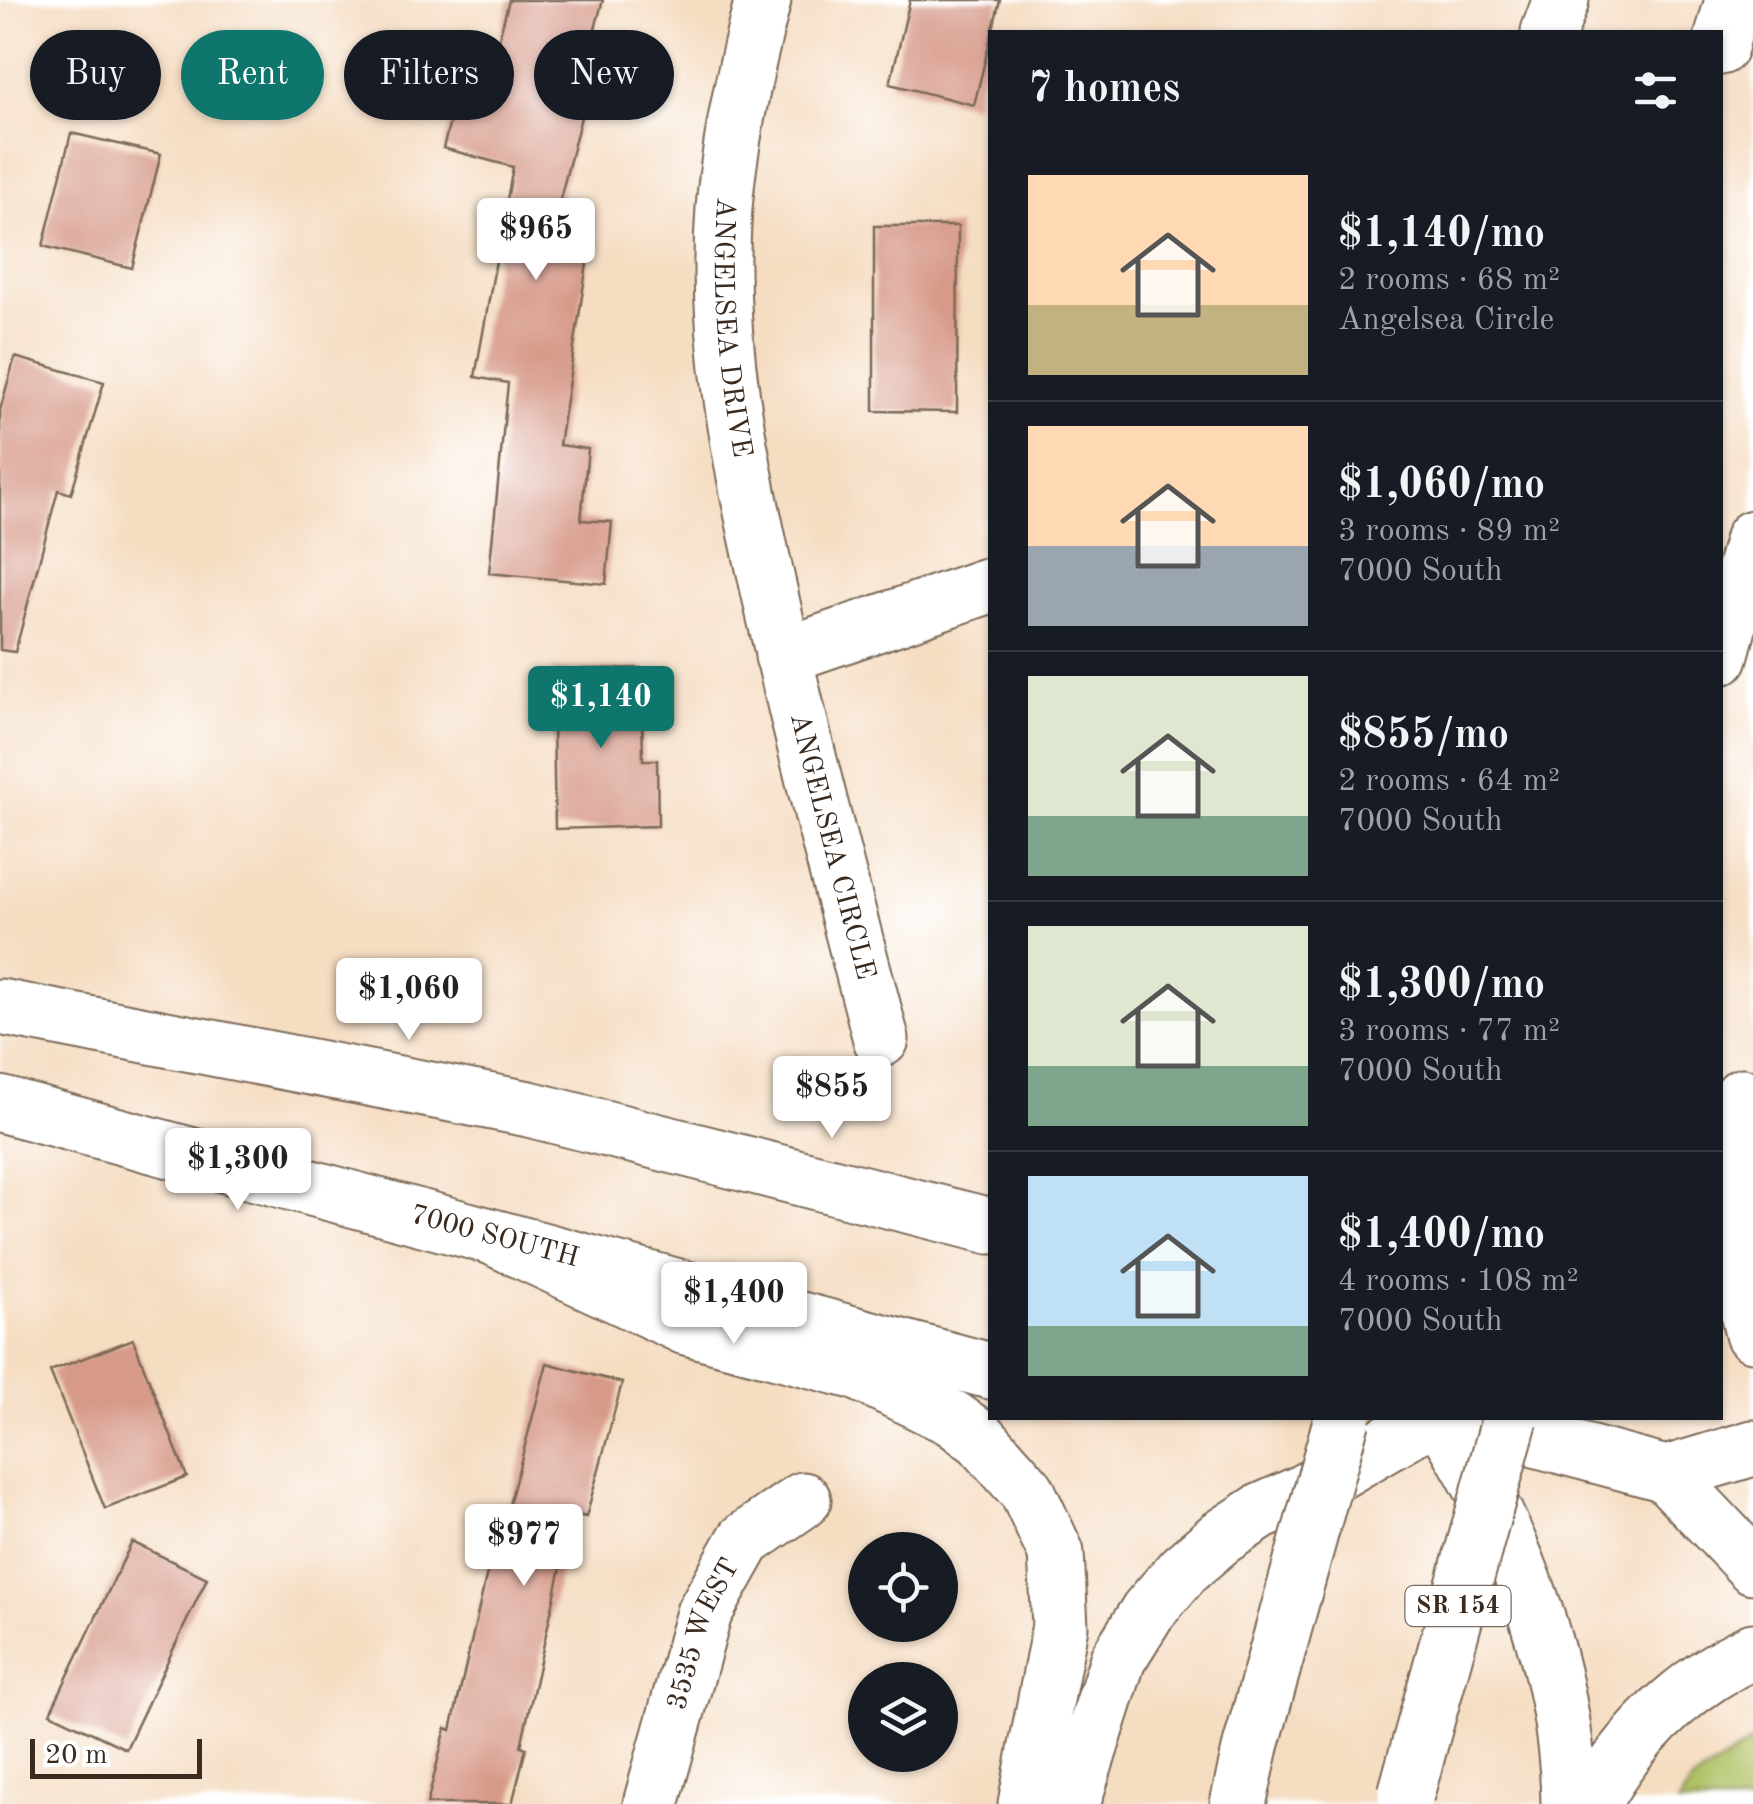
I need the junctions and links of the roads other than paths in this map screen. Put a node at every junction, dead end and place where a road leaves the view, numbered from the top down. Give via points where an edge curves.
1 (763, 0) edge
2 (1562, 0) edge
3 (1733, 0) edge
4 (1550, 30) edge
5 (1723, 36) edge
6 (1753, 538) edge
7 (988, 586) dead end
8 (1723, 646) edge
9 (784, 656) junction
10 (0, 1007) edge
11 (881, 1039) dead end
12 (1747, 1075) edge
13 (0, 1104) edge
14 (1723, 1151) edge
15 (988, 1225) edge
16 (499, 1240) junction
17 (1753, 1334) edge
18 (988, 1370) edge
19 (1341, 1420) edge
20 (1427, 1420) edge
21 (1442, 1420) edge
22 (1464, 1420) edge
23 (1509, 1420) edge
24 (1753, 1448) edge
25 (1666, 1474) junction
26 (804, 1500) dead end
27 (1753, 1566) edge
28 (1753, 1651) edge
29 (1404, 1799) edge
30 (651, 1804) edge
31 (1026, 1804) edge
32 (1072, 1804) edge
33 (1238, 1804) edge
34 (1569, 1804) edge
35 (1592, 1804) edge

1 - 9 main road, ANGELSEA DRIVE via 732,132 724,322 743,474
2 - 4 main road
3 - 5 main road
6 - 8 main road
7 - 9 main road
9 - 11 main road, ANGELSEA CIRCLE
10 - 15 main road via 529,1109
12 - 14 main road
12 - 17 main road via 1734,1176 1735,1241
13 - 16 main road, 7000 SOUTH
16 - 18 main road, 7000 SOUTH
16 - 31 main road via 686,1327 856,1372 981,1439 1027,1491 1056,1552 1060,1626
19 - 33 main road, bridge
20 - 32 main road via 1260,1512 1184,1569 1118,1659
21 - 34 main road via 1497,1513 1542,1637 1568,1754
22 - 25 main road
23 - 29 main road, SR 154, bridge
24 - 25 main road
25 - 27 main road
26 - 30 main road, 3535 WEST via 745,1540 704,1613
28 - 35 main road via 1663,1710 1630,1744

